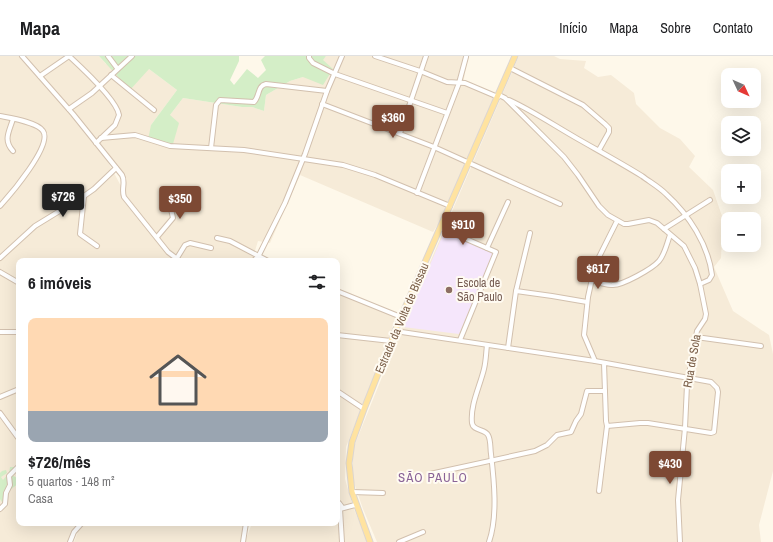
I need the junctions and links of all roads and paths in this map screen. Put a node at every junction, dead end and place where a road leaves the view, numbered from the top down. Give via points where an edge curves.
1 (22, 56) edge
2 (108, 56) edge
3 (132, 56) edge
4 (309, 56) edge
5 (342, 56) edge
6 (375, 56) edge
7 (426, 56) edge
8 (515, 56) edge
9 (466, 58) dead end
10 (117, 68) junction
11 (510, 68) junction
12 (420, 71) junction
13 (335, 74) junction
14 (111, 75) junction
15 (40, 76) junction
16 (459, 83) junction
17 (99, 86) junction
18 (327, 90) junction
19 (498, 96) junction
20 (505, 98) junction
21 (411, 100) junction
22 (322, 104) junction
23 (69, 109) junction
24 (154, 110) dead end
25 (447, 113) junction
26 (0, 116) edge
27 (13, 119) junction
28 (400, 133) junction
29 (101, 138) junction
30 (96, 143) junction
31 (434, 147) junction
32 (211, 148) junction
33 (599, 150) junction
34 (13, 151) dead end
35 (303, 158) junction
36 (468, 163) junction
37 (116, 168) junction
38 (172, 192) dead end
39 (417, 193) junction
40 (84, 196) junction
41 (710, 200) dead end
42 (508, 202) dead end
43 (560, 204) dead end
44 (0, 206) edge
45 (450, 206) junction
46 (685, 216) junction
47 (617, 221) junction
48 (441, 228) junction
49 (664, 229) junction
50 (530, 233) dead end
51 (670, 235) junction
52 (157, 238) junction
53 (217, 238) dead end
54 (97, 246) dead end
55 (211, 248) dead end
56 (487, 248) junction
57 (258, 256) junction
58 (0, 258) edge
59 (176, 258) edge
60 (179, 258) edge
61 (262, 258) edge
62 (0, 272) edge
63 (592, 280) junction
64 (16, 281) edge
65 (700, 284) junction
66 (516, 291) junction
67 (340, 292) edge
68 (587, 302) junction
69 (400, 317) junction
70 (395, 331) junction
71 (0, 332) edge
72 (16, 332) edge
73 (340, 335) edge
74 (696, 337) junction
75 (460, 340) junction
76 (391, 341) junction
77 (487, 345) junction
78 (761, 346) dead end
79 (508, 348) junction
80 (595, 361) junction
81 (604, 364) junction
82 (688, 378) junction
83 (16, 390) edge
84 (605, 391) junction
85 (340, 393) edge
86 (0, 396) edge
87 (364, 409) junction
88 (0, 413) edge
89 (607, 426) junction
90 (684, 428) junction
91 (16, 435) edge
92 (492, 460) junction
93 (16, 469) edge
94 (430, 474) dead end
95 (352, 492) junction
96 (599, 492) dead end
97 (383, 493) dead end
98 (340, 505) edge
99 (355, 505) junction
100 (342, 508) junction
101 (0, 509) edge
102 (79, 526) edge
103 (245, 526) edge
104 (423, 532) dead end
105 (70, 542) edge
106 (242, 542) edge
107 (342, 542) edge
108 (370, 542) edge
109 (399, 542) edge
110 (489, 542) edge
111 (680, 542) edge

1 - 15 street
2 - 10 street
3 - 10 street
4 - 13 street via 313,63
5 - 13 street
6 - 12 street
7 - 12 street
8 - 11 main road, Estrada da Volta de Bissau
9 - 16 street
10 - 14 street
11 - 19 main road, Estrada da Volta de Bissau
11 - 33 street via 583,105 605,124 609,132
12 - 16 street via 447,82
12 - 21 street
13 - 18 street
13 - 21 street
14 - 17 street
14 - 24 street
15 - 17 street via 70,56
15 - 23 street
16 - 19 street
16 - 25 street
17 - 23 street
17 - 29 street via 116,107 119,115 115,125
18 - 22 street
18 - 32 street via 266,84 262,85 254,102 220,100 216,105
19 - 20 street
19 - 36 main road, Estrada da Volta de Bissau
20 - 33 street
20 - 47 street via 564,157 599,206
21 - 25 street
21 - 28 street
22 - 28 street
22 - 35 street
23 - 30 street
25 - 31 street
26 - 27 street
27 - 34 street via 7,139
27 - 44 street via 39,127 45,134 39,154 27,174
28 - 31 street
29 - 30 street
29 - 32 street via 135,135 170,146
30 - 37 street
31 - 36 street
31 - 39 street
32 - 35 street
33 - 46 street via 658,187
35 - 39 street via 358,168
35 - 57 street via 285,203
36 - 43 street
36 - 45 main road, Estrada da Volta de Bissau
37 - 40 street
37 - 52 street via 124,179 124,197
38 - 52 street via 173,218
39 - 45 street
40 - 54 street via 80,234
40 - 58 street via 35,226
41 - 46 street
42 - 56 street
45 - 48 main road, Estrada da Volta de Bissau
46 - 49 street
46 - 65 street via 701,240 711,268 710,279
47 - 49 street, Rua de Sola via 628,224 649,220
47 - 63 street via 598,260
48 - 56 street
48 - 69 main road, Estrada da Volta de Bissau
49 - 51 street, Rua de Sola
50 - 66 street
51 - 63 street via 662,256 652,267 616,285
51 - 65 street, Rua de Sola via 684,246
52 - 59 street
53 - 57 street via 230,241
55 - 60 street via 190,243 185,245
56 - 75 street via 496,252 496,255
57 - 61 street
62 - 64 street
63 - 68 street
65 - 74 street, Rua de Sola via 706,314
66 - 68 street
66 - 79 street
67 - 69 street
68 - 80 street via 584,335
69 - 70 main road, Estrada da Volta de Bissau
70 - 75 street
70 - 76 main road, Estrada da Volta de Bissau
71 - 72 street
73 - 76 street
74 - 78 street
74 - 82 street, Rua de Sola
75 - 77 street
76 - 87 main road, Estrada da Volta de Bissau
77 - 79 street
77 - 92 street via 485,367 474,405 472,423 475,428 488,434
79 - 80 street
80 - 81 street
81 - 82 street
81 - 84 street
82 - 90 street, Rua de Sola
82 - 90 street via 711,382 718,392 714,432
83 - 86 street
84 - 89 street
84 - 92 street via 587,390 581,414 571,432 557,434 549,443 535,451
85 - 87 street
87 - 95 main road, Estrada da Volta de Bissau via 350,452
88 - 91 street
89 - 90 street via 640,423
89 - 96 street
90 - 111 street, Rua de Sola via 678,500
92 - 94 street
92 - 110 street via 494,494
93 - 101 street via 8,476 10,485 5,504
95 - 97 street
95 - 99 main road, Estrada da Volta de Bissau
98 - 100 street
99 - 100 street
99 - 108 main road, Estrada da Volta de Bissau
100 - 107 street
102 - 105 street
103 - 106 street
104 - 109 street

